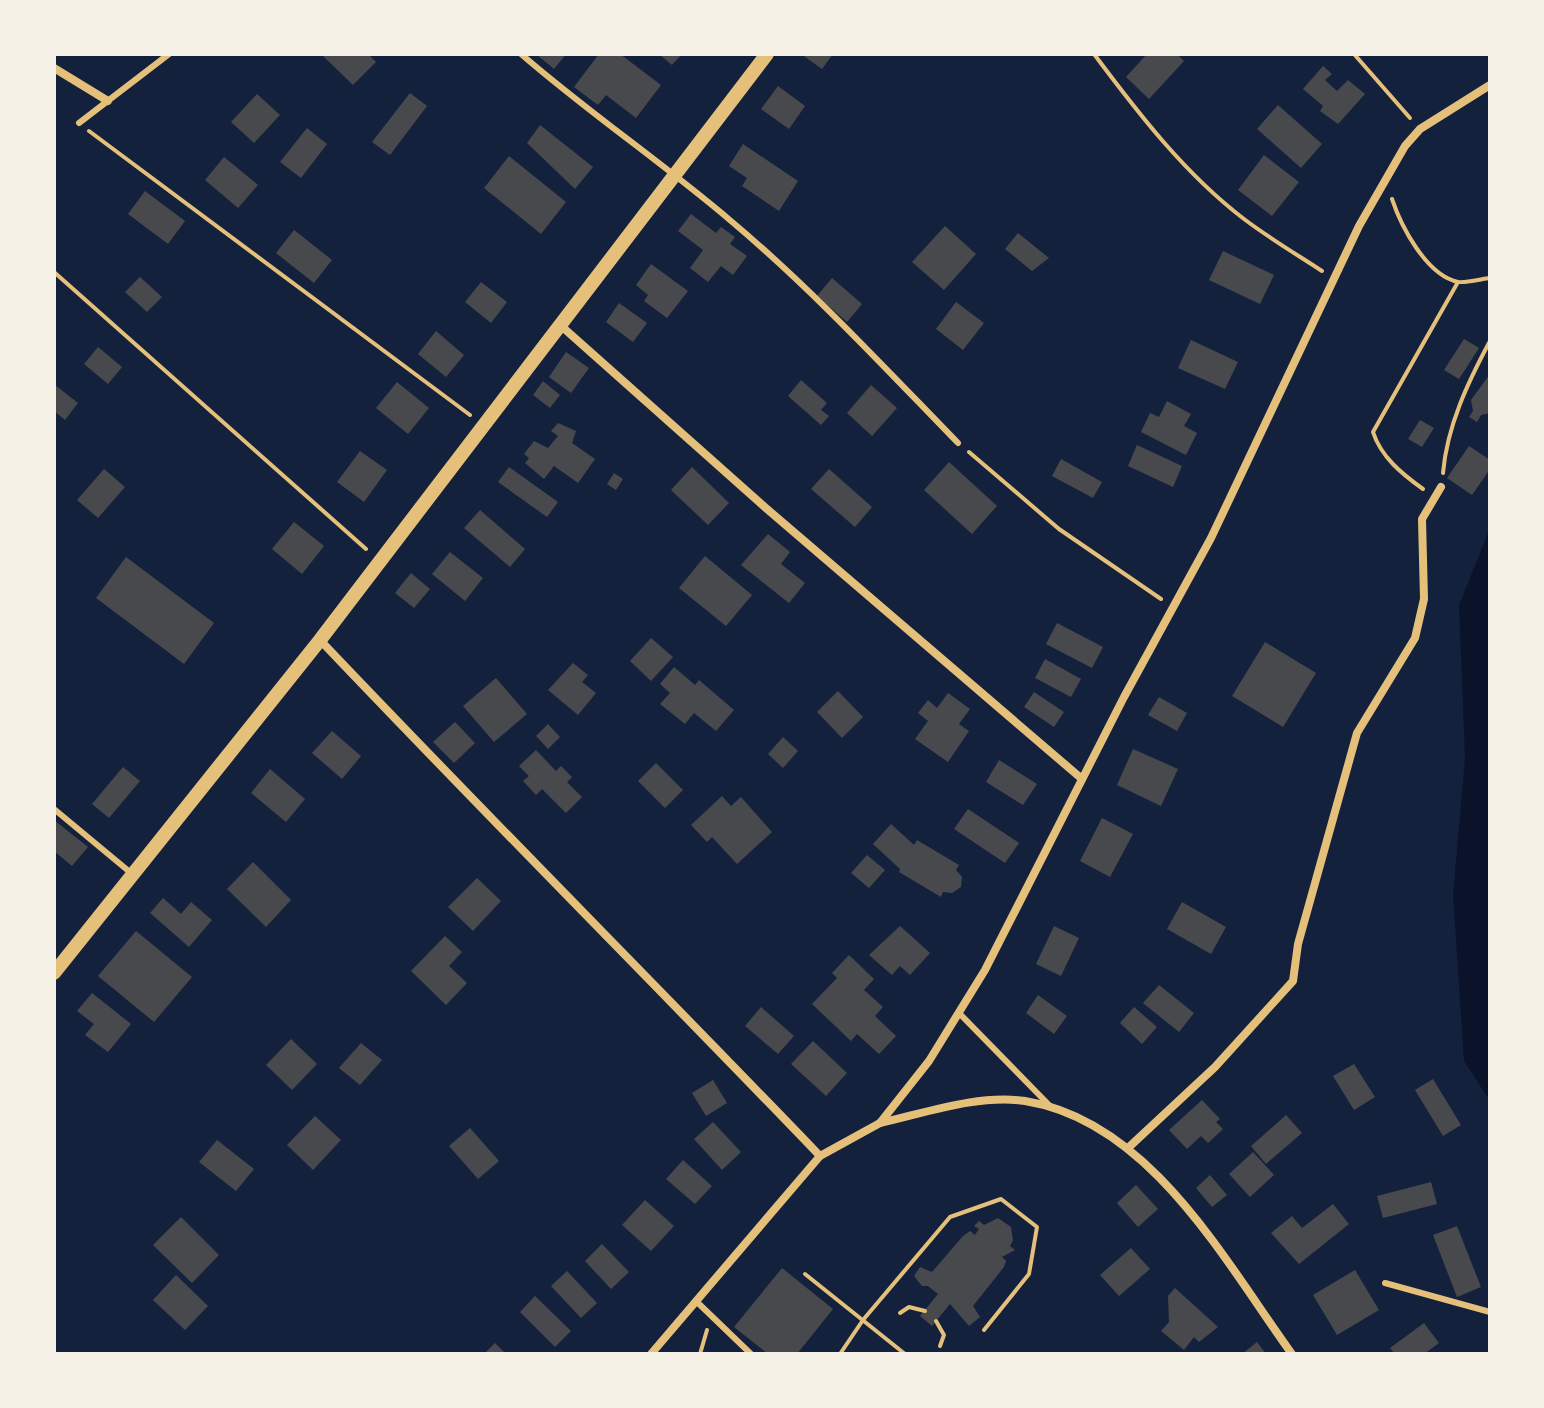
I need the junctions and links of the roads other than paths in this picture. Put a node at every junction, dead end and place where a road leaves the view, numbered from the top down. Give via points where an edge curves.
1 (169, 54) edge
2 (521, 54) edge
3 (767, 54) edge
4 (54, 68) edge
5 (1490, 85) edge
6 (108, 101) junction
7 (79, 123) road end
8 (671, 175) junction
9 (559, 323) junction
10 (958, 443) road end
11 (1441, 487) road end
12 (320, 640) junction
13 (1082, 779) junction
14 (54, 809) edge
15 (133, 875) junction
16 (54, 973) edge
17 (959, 1013) junction
18 (1053, 1109) junction
19 (880, 1123) junction
20 (1128, 1148) junction
21 (820, 1156) junction
22 (1385, 1283) dead end
23 (697, 1302) junction
24 (1490, 1312) edge
25 (651, 1354) edge
26 (751, 1354) edge
27 (1292, 1354) edge

1 - 6 lane
2 - 8 lane
3 - 8 street
4 - 6 street
5 - 13 street via 1420,129 1385,179 1211,538
6 - 7 lane
8 - 9 street
8 - 10 lane via 776,263
9 - 12 street
9 - 13 street
11 - 20 street via 1422,519 1424,599 1415,638 1357,733 1298,944 1293,981 1215,1067
12 - 15 street
12 - 21 street
13 - 17 street via 1043,862
14 - 15 lane
15 - 16 street
17 - 18 lane
17 - 19 street
18 - 19 street via 1003,1100
18 - 20 street via 1091,1122
19 - 21 street
20 - 27 street via 1185,1209
21 - 23 street
22 - 24 lane
23 - 25 street
23 - 26 lane

